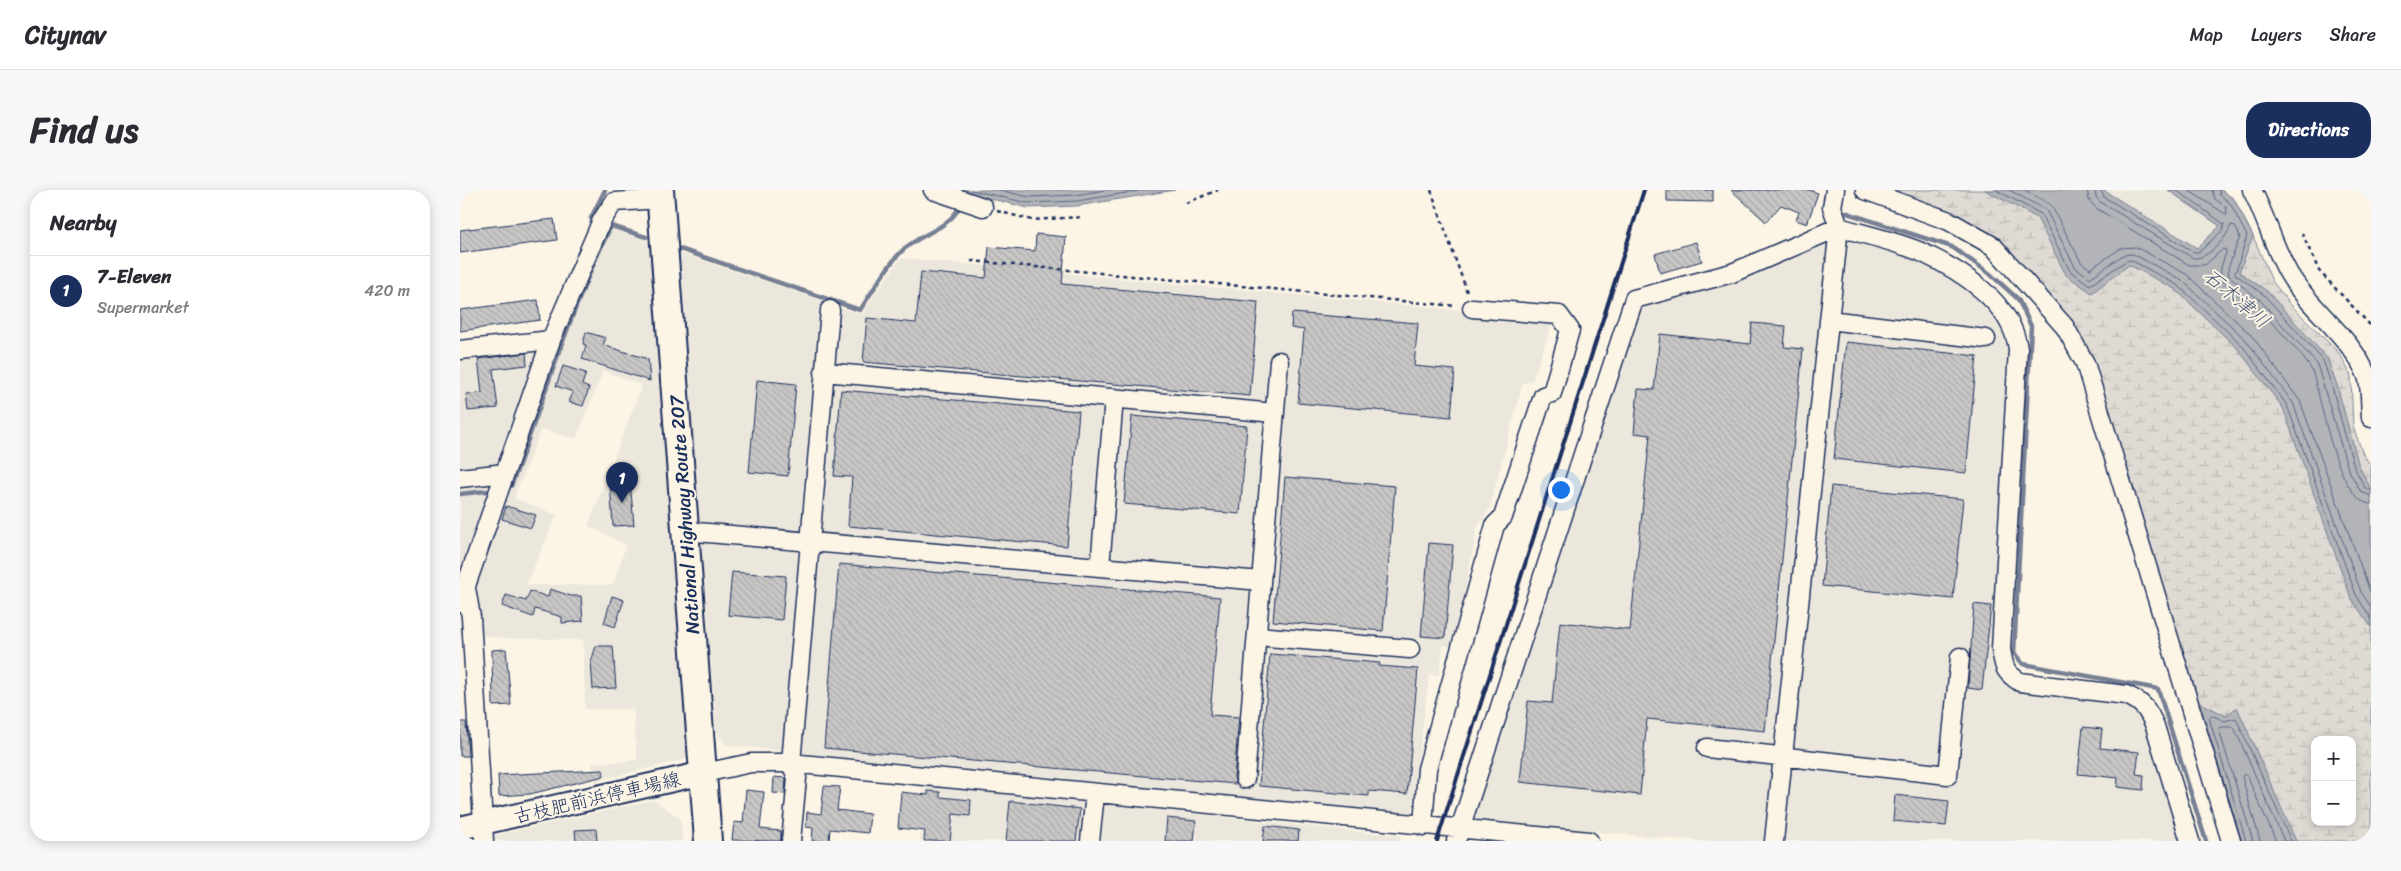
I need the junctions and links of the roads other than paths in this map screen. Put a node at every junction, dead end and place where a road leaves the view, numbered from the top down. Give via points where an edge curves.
1 (933, 190) edge
2 (1835, 190) edge
3 (1865, 190) edge
4 (2252, 190) edge
5 (660, 195) edge
6 (983, 207) road end
7 (1839, 227) junction
8 (1472, 308) road end
9 (830, 310) dead end
10 (1829, 320) junction
11 (1986, 339) dead end
12 (551, 340) junction
13 (460, 350) edge
14 (1279, 361) dead end
15 (824, 372) junction
16 (1114, 398) junction
17 (1275, 413) junction
18 (2371, 418) edge
19 (505, 473) junction
20 (460, 478) edge
21 (685, 531) junction
22 (810, 542) junction
23 (1100, 567) junction
24 (1261, 582) junction
25 (463, 595) edge
26 (1257, 636) junction
27 (1410, 650) dead end
28 (1960, 657) dead end
29 (1707, 748) dead end
30 (1783, 756) junction
31 (791, 763) junction
32 (704, 772) junction
33 (1245, 779) dead end
34 (1095, 794) junction
35 (1423, 826) junction
36 (460, 828) edge
37 (484, 832) edge
38 (1457, 835) edge
39 (708, 841) edge
40 (791, 841) edge
41 (1090, 841) edge
42 (1589, 841) edge
43 (1774, 841) edge
44 (2190, 841) edge
45 (2231, 841) edge

1 - 6 street
2 - 7 street via 1832,206
3 - 45 street via 1949,221 1993,246 2065,327 2085,363
4 - 18 street via 2288,273 2308,301 2354,350 2365,371
5 - 12 street via 614,202 602,220
5 - 21 highway, National Highway Route 207
7 - 10 street
7 - 38 street via 1732,273 1634,299
7 - 44 street via 1920,252 1969,280 2002,310 2011,323 2018,348 2001,649 2004,666 2008,674 2020,682 2126,696 2140,701 2155,726
8 - 35 street via 1559,315 1570,330 1552,393 1543,396 1503,517 1495,525 1428,769
9 - 15 street
10 - 11 street
10 - 30 street
12 - 13 street
12 - 19 street
14 - 17 street
15 - 16 street
15 - 22 street
16 - 17 street
16 - 23 street
17 - 24 street
19 - 20 street
19 - 25 street
21 - 22 street
21 - 32 highway, National Highway Route 207
22 - 23 street
22 - 31 street
23 - 24 street
24 - 26 street
25 - 37 street via 471,617
26 - 27 street
26 - 33 street
28 - 30 street via 1948,775
29 - 30 street
30 - 43 street
31 - 32 street via 751,763
31 - 34 street
31 - 40 street via 797,778
32 - 37 main road, 古枝肥前浜停車場線
32 - 39 highway, National Highway Route 207
34 - 35 street
34 - 41 street
35 - 38 street
36 - 37 main road, 古枝肥前浜停車場線
38 - 42 street

